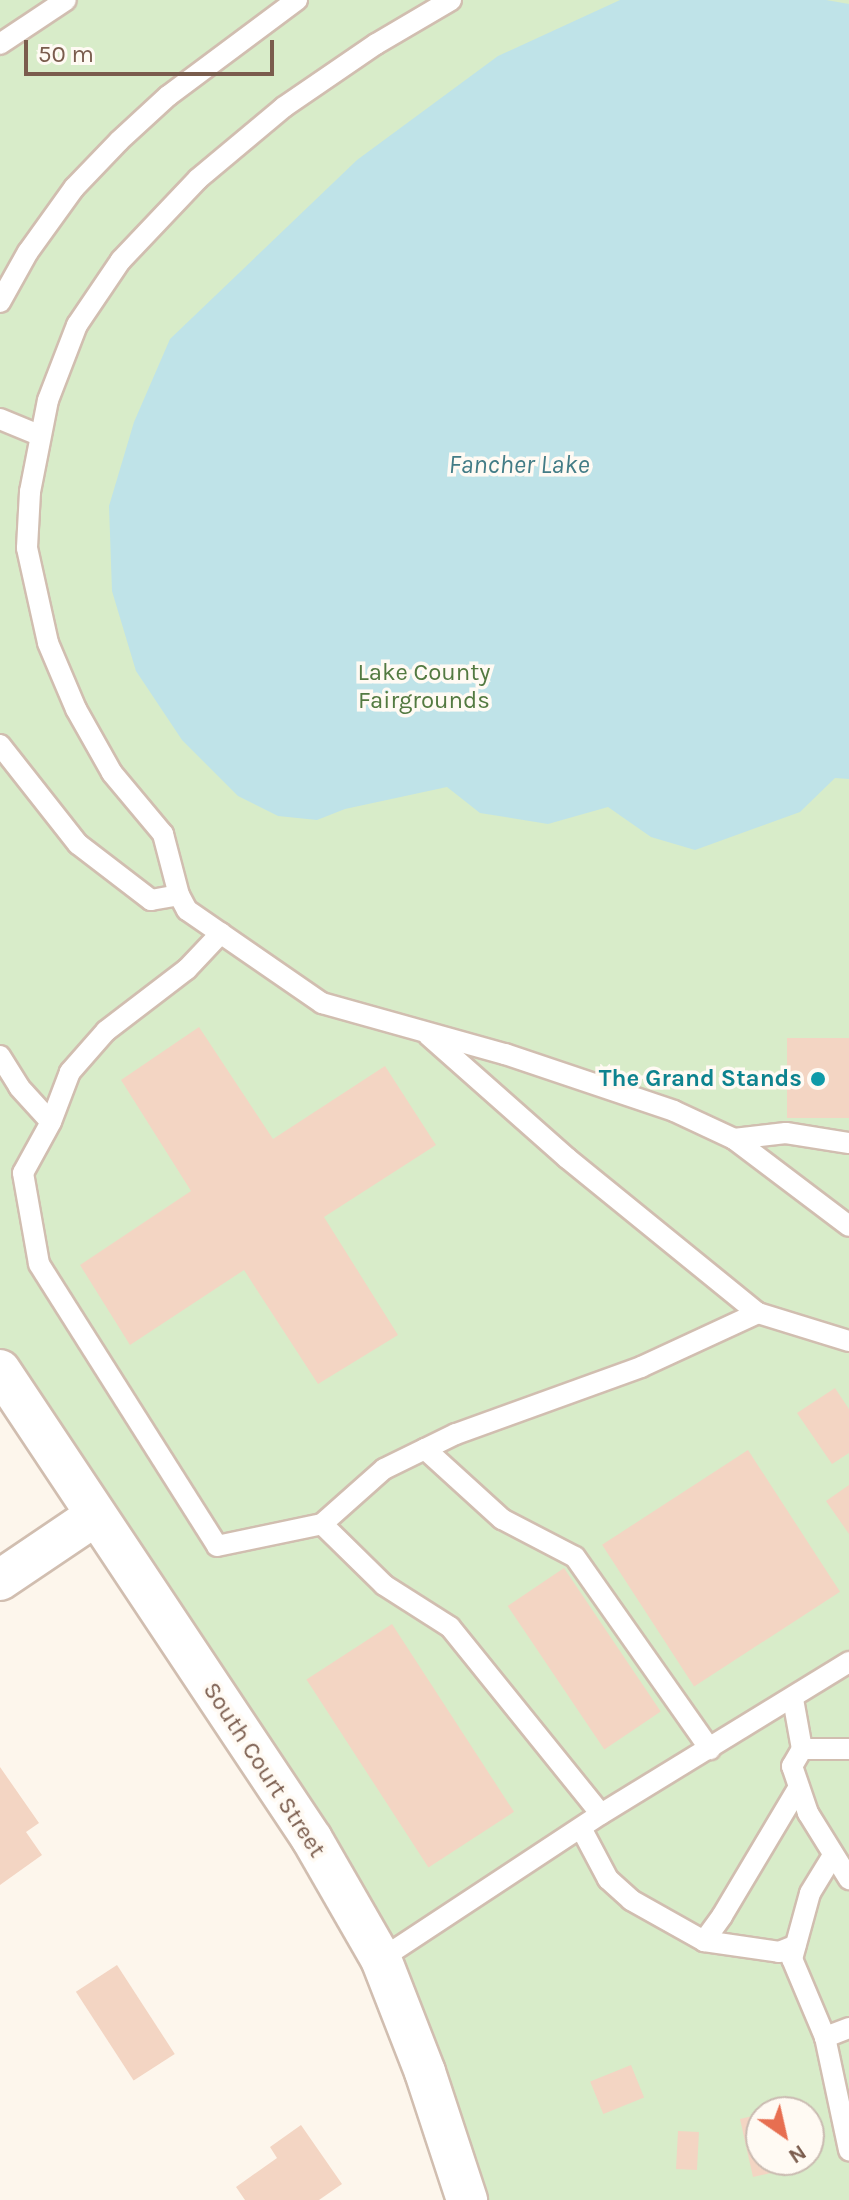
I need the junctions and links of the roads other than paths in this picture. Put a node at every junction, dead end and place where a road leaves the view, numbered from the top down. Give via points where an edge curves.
1 (66, 0) edge
2 (297, 0) edge
3 (451, 0) edge
4 (0, 44) edge
5 (0, 302) edge
6 (0, 419) edge
7 (39, 435) junction
8 (0, 745) edge
9 (179, 895) junction
10 (221, 933) junction
11 (424, 1031) junction
12 (0, 1056) edge
13 (51, 1122) junction
14 (734, 1139) junction
15 (849, 1143) edge
16 (849, 1226) edge
17 (758, 1313) junction
18 (849, 1341) edge
19 (0, 1370) edge
20 (425, 1449) junction
21 (95, 1516) junction
22 (322, 1524) junction
23 (0, 1580) edge
24 (849, 1662) edge
25 (793, 1699) junction
26 (710, 1749) junction
27 (802, 1749) junction
28 (849, 1749) edge
29 (799, 1787) junction
30 (601, 1814) junction
31 (581, 1828) junction
32 (832, 1857) junction
33 (849, 1879) edge
34 (704, 1941) junction
35 (796, 1945) junction
36 (381, 1959) junction
37 (849, 2028) edge
38 (825, 2037) junction
39 (849, 2150) edge
40 (467, 2200) edge

1 - 4 lane
2 - 5 lane via 168,96 119,141 74,188
3 - 7 lane via 284,107 198,179 131,250 77,325
6 - 7 lane
7 - 9 lane via 27,548 48,643 76,709 112,773 163,834
8 - 9 lane via 78,844 151,900
9 - 10 lane via 187,910
10 - 11 lane via 322,1003
10 - 13 lane via 187,969 106,1031 70,1072
11 - 14 lane via 674,1111
11 - 17 lane via 567,1158
12 - 13 lane
13 - 22 lane via 23,1173 39,1264 217,1546
14 - 15 lane via 786,1133
14 - 16 lane
17 - 18 lane
17 - 20 lane via 641,1367
19 - 21 street, South Court Street
20 - 22 lane via 384,1469
20 - 26 lane via 502,1519 575,1557
21 - 23 street
21 - 36 street, South Court Street via 312,1839
22 - 30 lane via 384,1585 450,1627
24 - 25 lane
25 - 26 lane
25 - 27 lane
26 - 30 lane
27 - 28 lane
27 - 29 lane via 792,1766
29 - 32 lane
29 - 34 lane
30 - 31 lane
31 - 34 lane via 608,1879 631,1900
31 - 36 lane
32 - 33 lane
32 - 35 lane via 810,1893
34 - 35 lane via 779,1952
35 - 38 lane via 792,1959
36 - 40 street, South Court Street
37 - 38 lane
38 - 39 lane

